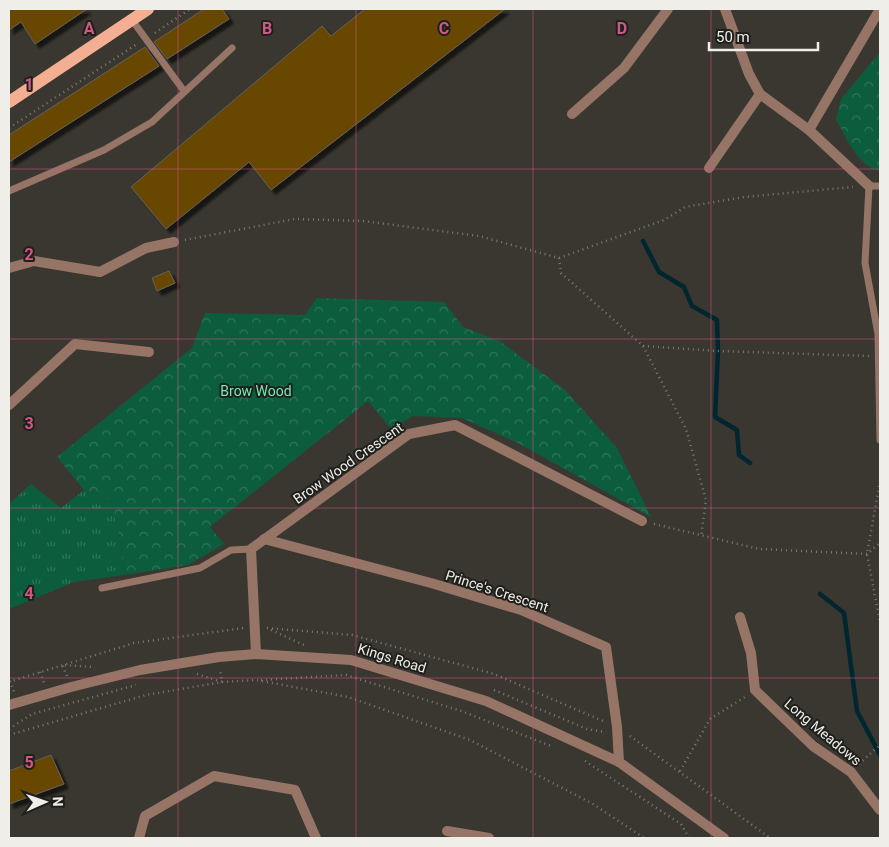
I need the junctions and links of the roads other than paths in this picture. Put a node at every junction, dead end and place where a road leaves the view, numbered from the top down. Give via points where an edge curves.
1 (148, 9) edge
2 (668, 9) edge
3 (725, 9) edge
4 (880, 9) edge
5 (132, 20) junction
6 (232, 48) dead end
7 (184, 91) junction
8 (760, 94) junction
9 (9, 102) edge
10 (572, 114) dead end
11 (810, 130) junction
12 (709, 168) dead end
13 (869, 186) junction
14 (880, 186) edge
15 (9, 191) edge
16 (174, 242) road end
17 (9, 268) edge
18 (149, 352) dead end
19 (9, 405) edge
20 (880, 440) edge
21 (642, 521) road end
22 (264, 539) junction
23 (251, 550) junction
24 (102, 588) dead end
25 (740, 616) dead end
26 (256, 654) junction
27 (12, 705) edge
28 (619, 762) junction
29 (880, 810) edge
30 (448, 831) dead end
31 (139, 838) edge
32 (316, 838) edge
33 (490, 838) edge
34 (724, 838) edge

1 - 5 main road
2 - 10 street via 624,68
3 - 8 street via 749,74
4 - 11 street
5 - 7 lane
5 - 9 main road
6 - 7 lane
7 - 15 lane via 152,122 104,150
8 - 11 street
8 - 12 street
11 - 13 street
13 - 14 lane
13 - 20 lane via 865,263 878,334
16 - 17 street via 146,248 100,272 34,262
18 - 19 street via 75,344
21 - 22 street, Brow Wood Crescent via 455,425 409,434
22 - 23 street, Brow Wood Crescent
22 - 28 street, Prince's Crescent via 521,610 606,647
23 - 24 lane via 231,550 200,568
23 - 26 street
25 - 29 street, Long Meadows via 751,652 755,690 813,746 851,772
26 - 27 street, Kings Road via 140,670 71,686
26 - 28 street, Kings Road via 351,660 486,701
28 - 34 street, Kings Road
30 - 33 street
31 - 32 street via 145,816 214,776 295,790

